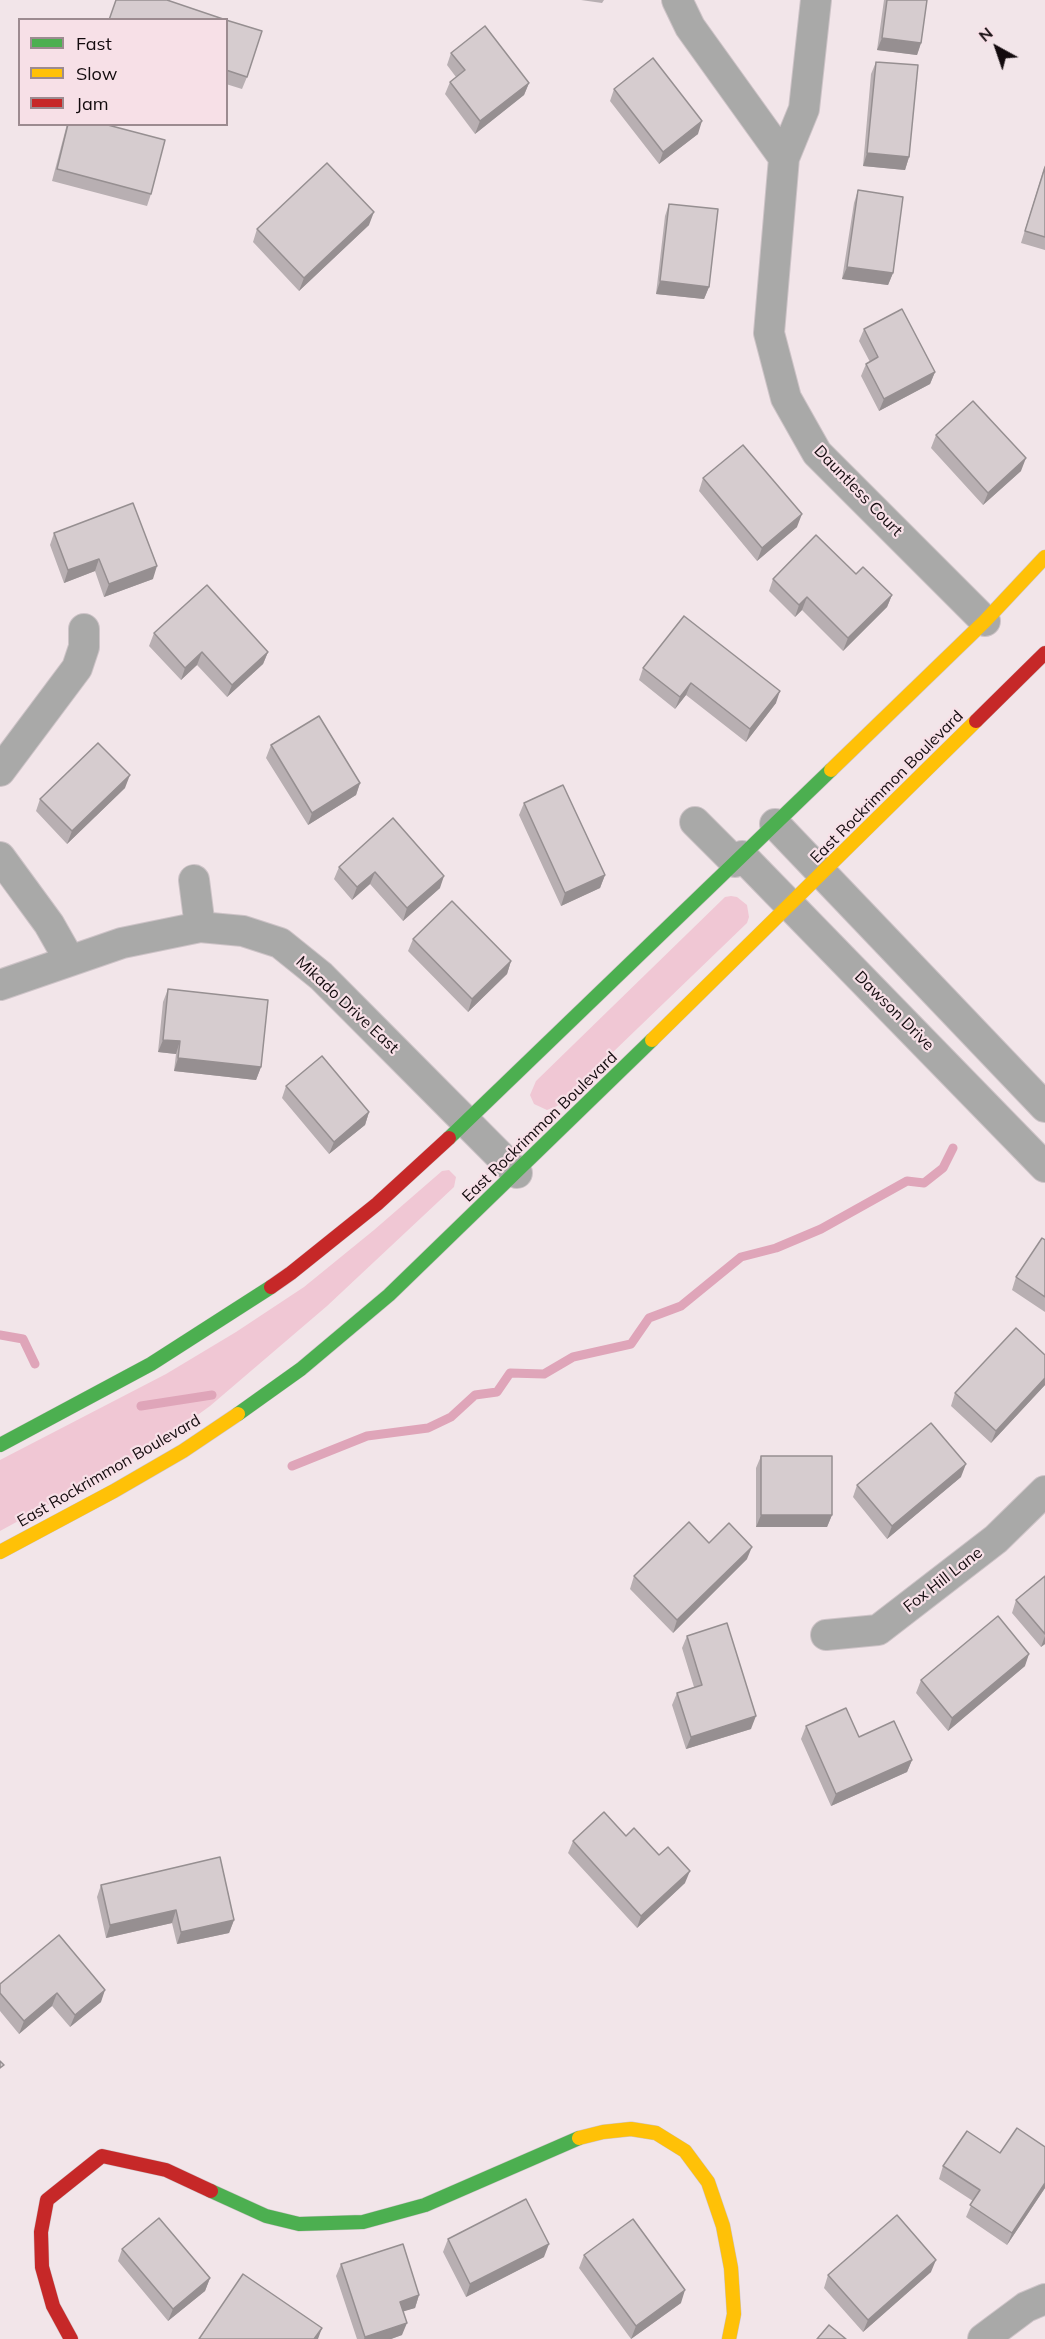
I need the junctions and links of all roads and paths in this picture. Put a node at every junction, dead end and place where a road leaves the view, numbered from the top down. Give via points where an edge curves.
1 (676, 0) edge
2 (816, 0) edge
3 (784, 158) junction
4 (1045, 557) edge
5 (985, 621) junction
6 (84, 629) dead end
7 (1045, 653) edge
8 (0, 771) edge
9 (695, 822) dead end
10 (775, 824) junction
11 (0, 856) edge
12 (739, 859) junction
13 (823, 874) junction
14 (194, 880) dead end
15 (790, 905) junction
16 (200, 927) junction
17 (70, 961) junction
18 (0, 985) edge
19 (1045, 1107) edge
20 (467, 1122) junction
21 (1045, 1167) edge
22 (517, 1173) junction
23 (0, 1445) edge
24 (1045, 1491) edge
25 (0, 1552) edge
26 (826, 1635) dead end
27 (1045, 2299) edge
28 (70, 2339) edge
29 (729, 2339) edge
30 (983, 2339) edge

1 - 3 street via 690,27
2 - 3 street, Dauntless Court via 804,110
3 - 5 street, Dauntless Court via 770,333 786,398 817,453
4 - 5 main road
5 - 10 main road
6 - 8 street via 84,647 77,668
7 - 13 main road, East Rockrimmon Boulevard
9 - 12 street, Dawson Drive
10 - 12 main road
10 - 13 street
11 - 17 street via 49,924
12 - 15 street, Dawson Drive
12 - 20 main road
13 - 15 main road, East Rockrimmon Boulevard
13 - 19 street
14 - 16 street
15 - 21 street, Dawson Drive
15 - 22 main road, East Rockrimmon Boulevard
16 - 17 street, Mikado Drive East via 122,943
16 - 20 street, Mikado Drive East via 243,931 280,943 321,975
17 - 18 street, Mikado Drive East
20 - 22 street, Mikado Drive East
20 - 23 main road via 377,1204 291,1273 151,1364
22 - 25 main road, East Rockrimmon Boulevard via 389,1295 291,1376 183,1451
24 - 26 street, Fox Hill Lane via 996,1539 878,1630
27 - 30 street via 1026,2307
28 - 29 main road via 53,2306 42,2267 41,2232 47,2200 102,2156 166,2170 266,2216 299,2224 363,2223 425,2205 579,2138 632,2129 656,2133 685,2151 708,2182 723,2226 731,2268 734,2314

